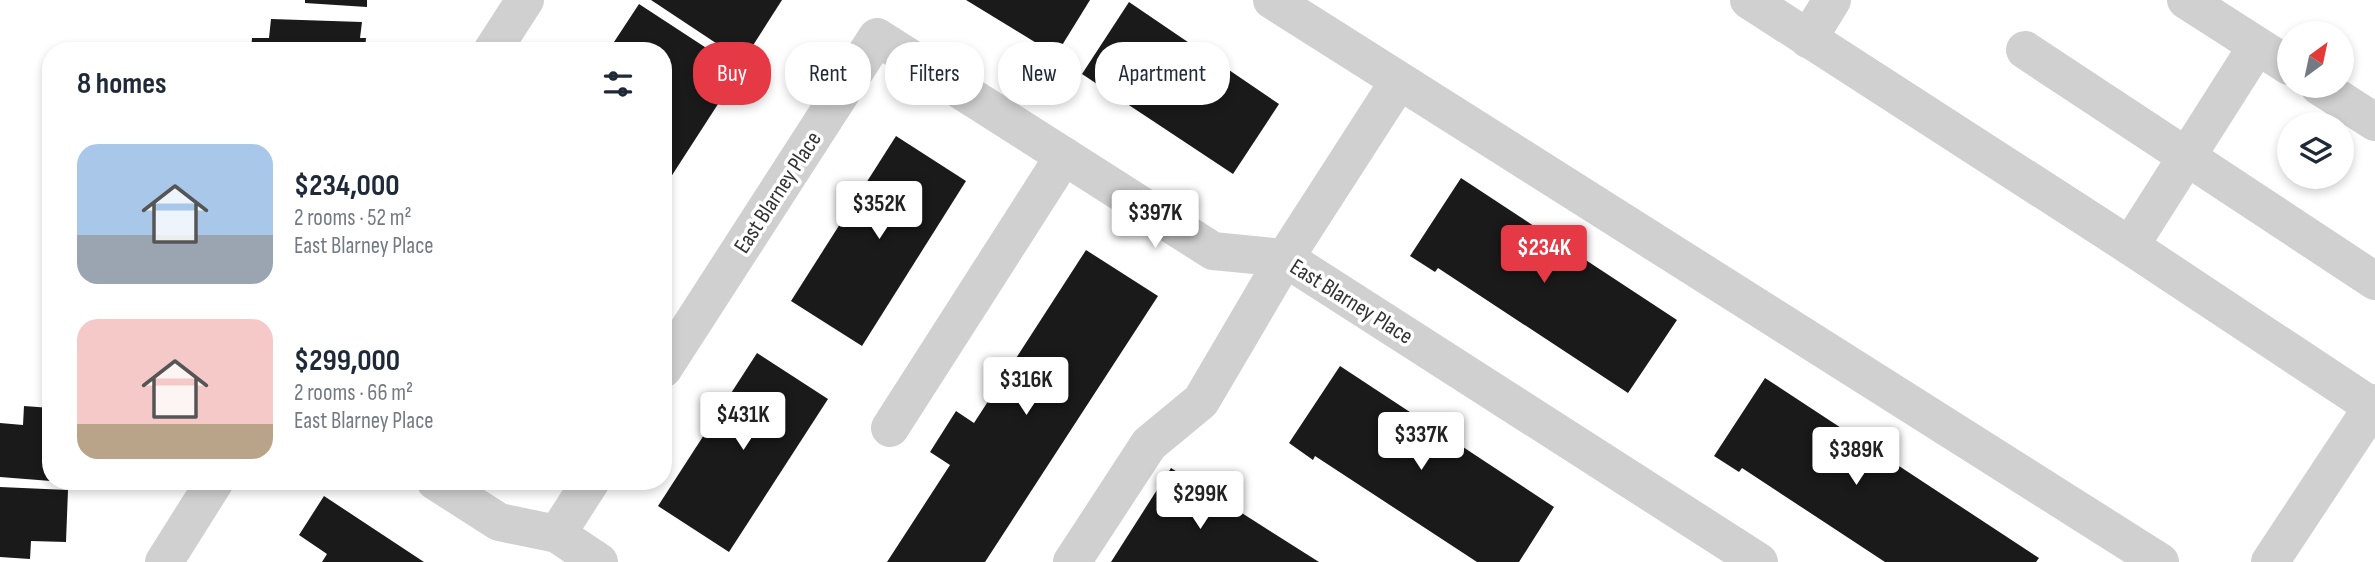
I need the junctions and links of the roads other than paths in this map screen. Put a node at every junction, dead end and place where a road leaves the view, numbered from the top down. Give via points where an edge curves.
1 (525, 0) edge
2 (1272, 0) edge
3 (1749, 0) edge
4 (1832, 0) edge
5 (2186, 0) edge
6 (1808, 39) junction
7 (498, 42) edge
8 (2257, 46) junction
9 (2025, 50) dead end
10 (2277, 58) edge
11 (1399, 81) junction
12 (2338, 98) edge
13 (2375, 122) edge
14 (1064, 156) junction
15 (2185, 156) junction
16 (2130, 246) junction
17 (1285, 258) junction
18 (2375, 281) edge
19 (672, 355) edge
20 (2374, 405) edge
21 (890, 428) dead end
22 (209, 490) edge
23 (449, 490) edge
24 (585, 490) edge
25 (558, 534) junction
26 (2153, 560) edge
27 (164, 562) edge
28 (599, 562) edge
29 (1072, 562) edge
30 (1759, 562) edge
31 (2270, 562) edge

1 - 7 street
2 - 11 street
3 - 6 street
4 - 6 street
5 - 8 street
6 - 16 street
8 - 10 street
8 - 15 street
9 - 15 street
11 - 17 street
11 - 26 street
12 - 13 street
14 - 17 street, East Blarney Place via 1213,251
14 - 19 street, East Blarney Place via 877,37
14 - 21 street
15 - 16 street
15 - 18 street
16 - 20 street
17 - 29 street via 1202,401 1149,444
17 - 30 street, East Blarney Place
20 - 31 street
22 - 27 street
23 - 25 street via 499,522
24 - 25 street
25 - 28 street

